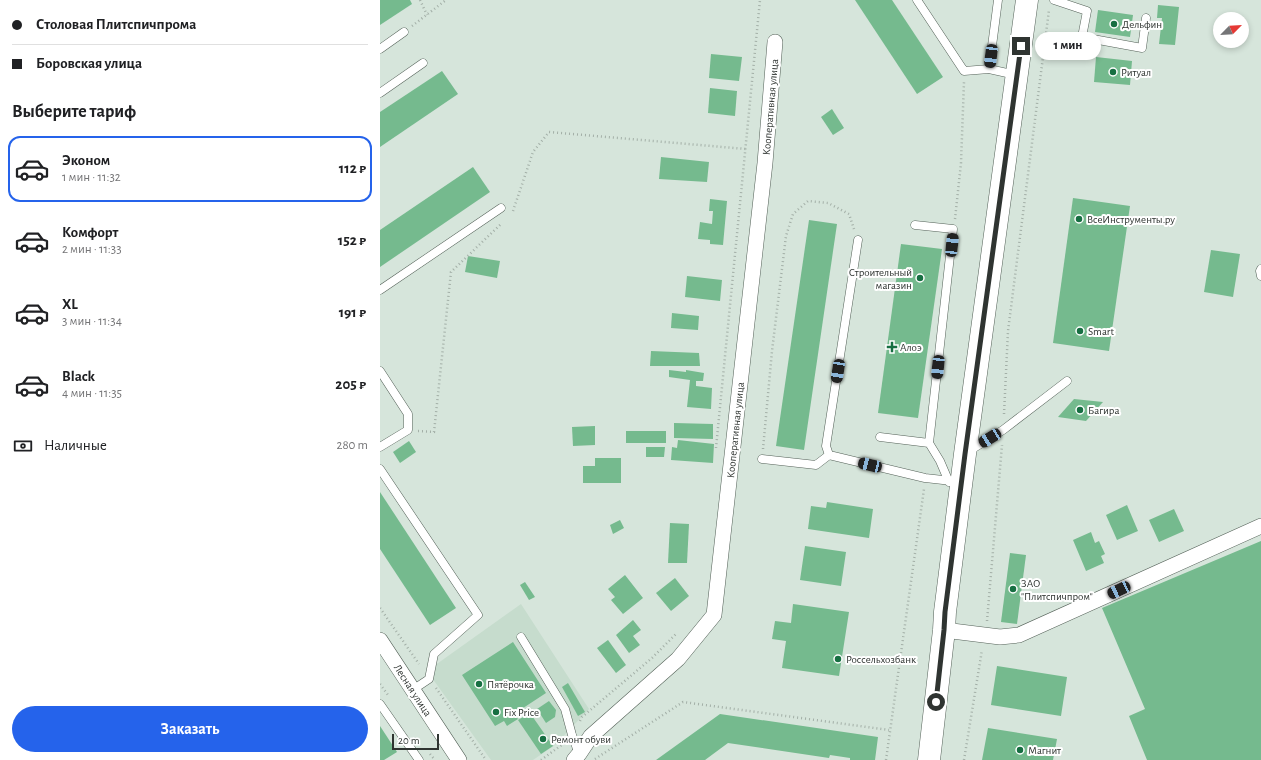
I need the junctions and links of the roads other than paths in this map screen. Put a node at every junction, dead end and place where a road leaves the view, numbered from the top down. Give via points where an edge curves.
1 (917, 0) edge
2 (998, 0) edge
3 (1027, 0) edge
4 (1054, 0) edge
5 (1146, 18) dead end
6 (404, 32) road end
7 (775, 42) dead end
8 (380, 49) edge
9 (423, 63) dead end
10 (989, 70) junction
11 (1017, 76) junction
12 (380, 93) edge
13 (501, 208) dead end
14 (916, 225) dead end
15 (858, 240) road end
16 (1261, 269) edge
17 (1261, 276) edge
18 (380, 290) edge
19 (380, 371) edge
20 (1067, 381) dead end
21 (880, 437) dead end
22 (929, 444) junction
23 (380, 447) edge
24 (965, 454) junction
25 (830, 455) junction
26 (762, 459) road end
27 (380, 469) edge
28 (955, 482) junction
29 (1261, 526) edge
30 (944, 630) junction
31 (520, 637) dead end
32 (380, 640) edge
33 (414, 689) junction
34 (380, 704) edge
35 (456, 759) edge
36 (582, 759) edge
37 (419, 760) edge
38 (929, 760) edge

1 - 10 lane via 964,71
2 - 10 lane
3 - 11 main road
4 - 5 lane via 1087,10 1082,37 1142,48
6 - 8 lane
7 - 36 street, Кооперативная улица via 764,171 714,615 678,659 591,736
9 - 12 lane
10 - 11 lane
11 - 24 main road
13 - 18 lane
14 - 22 lane via 953,229
15 - 25 lane via 826,446
16 - 17 lane
19 - 23 lane via 408,414 408,430
20 - 24 lane via 1003,430
21 - 22 lane
22 - 28 lane
24 - 28 main road
25 - 26 lane via 816,465
25 - 28 lane via 925,478
27 - 33 lane via 478,615 434,654 429,679
28 - 30 main road
29 - 30 street via 1019,635 1000,637
30 - 38 main road
31 - 36 lane via 565,709
32 - 33 street, Лесная улица
33 - 35 street, Лесная улица
34 - 37 lane

